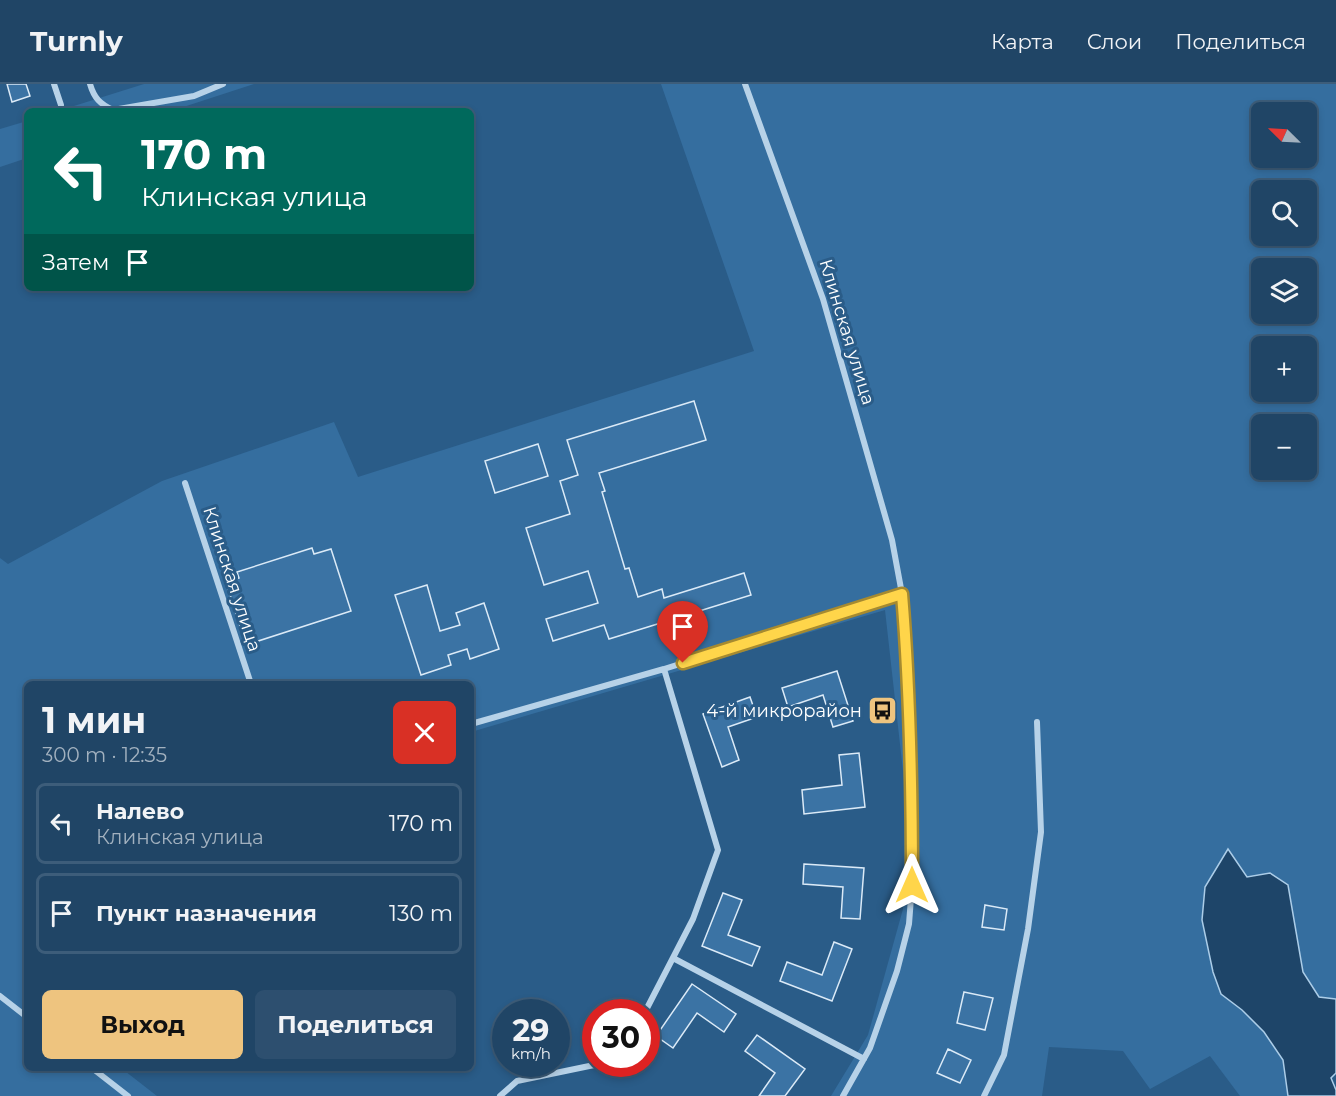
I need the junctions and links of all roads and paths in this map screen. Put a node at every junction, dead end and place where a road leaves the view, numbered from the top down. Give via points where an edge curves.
1 (54, 84) edge
2 (90, 84) edge
3 (223, 84) edge
4 (745, 84) edge
5 (61, 105) dead end
6 (108, 108) edge
7 (125, 108) edge
8 (185, 483) dead end
9 (902, 594) junction
10 (664, 669) junction
11 (250, 681) edge
12 (1037, 722) dead end
13 (474, 723) edge
14 (673, 958) junction
15 (0, 996) edge
16 (652, 999) edge
17 (24, 1015) edge
18 (864, 1059) junction
19 (582, 1068) edge
20 (96, 1071) edge
21 (129, 1096) edge
22 (500, 1096) edge
23 (843, 1096) edge
24 (984, 1096) edge

1 - 5 street
2 - 6 street via 100,105
3 - 7 street via 194,96
4 - 9 street, Клинская улица via 823,299 892,540
8 - 11 street, Клинская улица
9 - 10 street
9 - 18 street, Клинская улица via 912,817 909,924 897,971
10 - 13 street
10 - 14 street via 718,850 693,919
12 - 24 street via 1041,832 1028,929 1004,1055
14 - 16 street
14 - 18 street
15 - 17 street
18 - 23 street, Клинская улица
19 - 22 street via 517,1081
20 - 21 street

